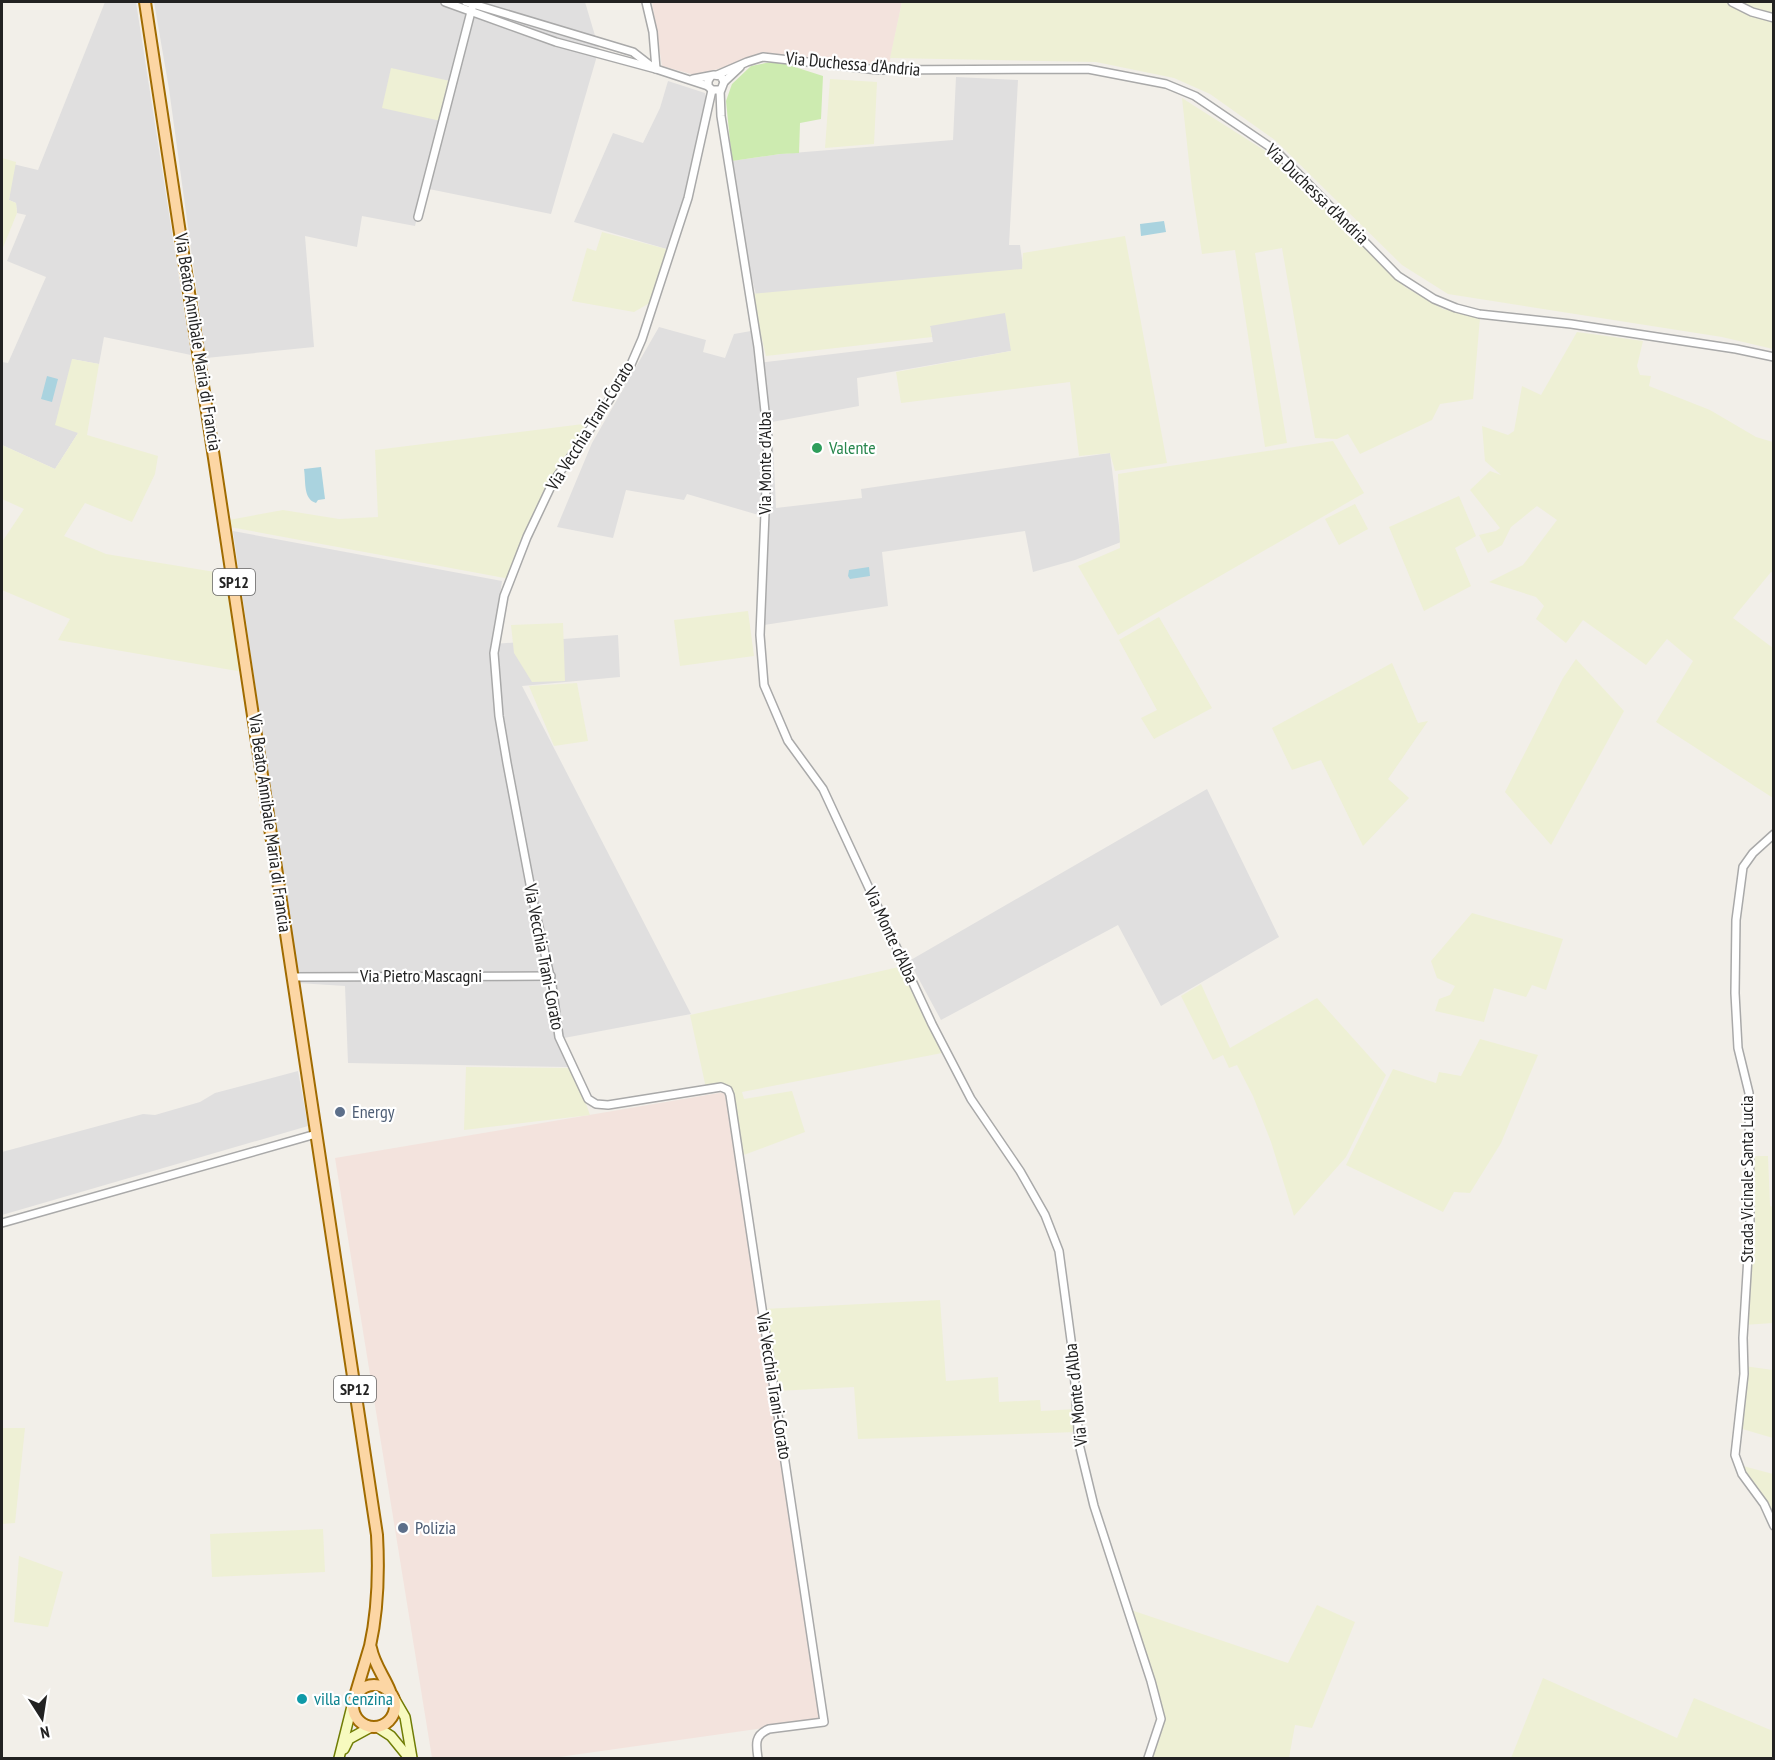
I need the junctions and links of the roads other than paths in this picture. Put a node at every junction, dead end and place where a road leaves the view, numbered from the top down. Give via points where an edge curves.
1 (145, 2) edge
2 (445, 2) edge
3 (646, 2) edge
4 (1732, 2) edge
5 (469, 3) edge
6 (472, 13) junction
7 (1773, 18) edge
8 (747, 62) junction
9 (656, 69) junction
10 (714, 75) junction
11 (691, 80) junction
12 (724, 82) junction
13 (713, 89) junction
14 (721, 116) junction
15 (704, 123) junction
16 (418, 217) dead end
17 (1773, 357) edge
18 (1773, 834) edge
19 (550, 976) junction
20 (292, 977) junction
21 (316, 1134) junction
22 (2, 1223) edge
23 (1773, 1526) edge
24 (370, 1645) junction
25 (393, 1695) junction
26 (354, 1699) junction
27 (374, 1727) junction
28 (339, 1757) edge
29 (411, 1758) edge
30 (758, 1758) edge
31 (1148, 1758) edge

1 - 20 main road, Via Beato Annibale Maria di Francia / SP12
2 - 6 street, Via Duchessa d'Andria
3 - 9 street
4 - 7 street
5 - 6 street
5 - 9 street, Via Duchessa d'Andria via 633,52
6 - 9 street, Via Duchessa d'Andria via 556,42
6 - 16 street
8 - 10 street, Via Duchessa d'Andria
8 - 12 street
8 - 17 street, Via Duchessa d'Andria via 763,57 878,70 1088,69 1166,84 1195,96 1276,151 1398,276 1456,308
9 - 11 street, Via Duchessa d'Andria
10 - 11 street, Via Duchessa d'Andria
10 - 12 street
10 - 13 street via 708,81
11 - 13 street, Via Duchessa d'Andria
12 - 13 street
13 - 14 street, Via Monte d'Alba
13 - 15 street, Via Vecchia Trani-Corato
14 - 15 street
14 - 31 street, Via Monte d'Alba via 758,347 768,439 760,635 764,685 788,741 823,789 971,1099 1020,1171 1045,1215 1059,1251 1079,1444 1094,1506 1161,1719
15 - 19 street, Via Vecchia Trani-Corato via 687,198 642,339 629,369 553,482 504,596 494,653 499,716
18 - 23 street, Strada Vicinale Santa Lucia via 1743,867 1736,920 1735,998 1738,1048 1749,1093 1750,1224 1744,1374 1735,1455
19 - 20 street, Via Pietro Mascagni
19 - 30 street, Via Vecchia Trani-Corato via 559,1037 588,1099 608,1105 721,1087 730,1095 824,1722 760,1732 756,1740
20 - 21 main road, Via Beato Annibale Maria di Francia / SP12
21 - 22 street
21 - 24 main road, Via Beato Annibale Maria di Francia / SP12 via 377,1535 379,1569
24 - 25 main road, Via Beato Annibale Maria di Francia / SP12 via 374,1663
24 - 26 main road, Via Beato Annibale Maria di Francia / SP12
25 - 26 main road via 372,1684
25 - 27 main road via 393,1717
25 - 29 main road via 405,1717
26 - 27 main road via 359,1721
26 - 28 main road
27 - 28 main road via 349,1739
27 - 29 main road via 391,1736

